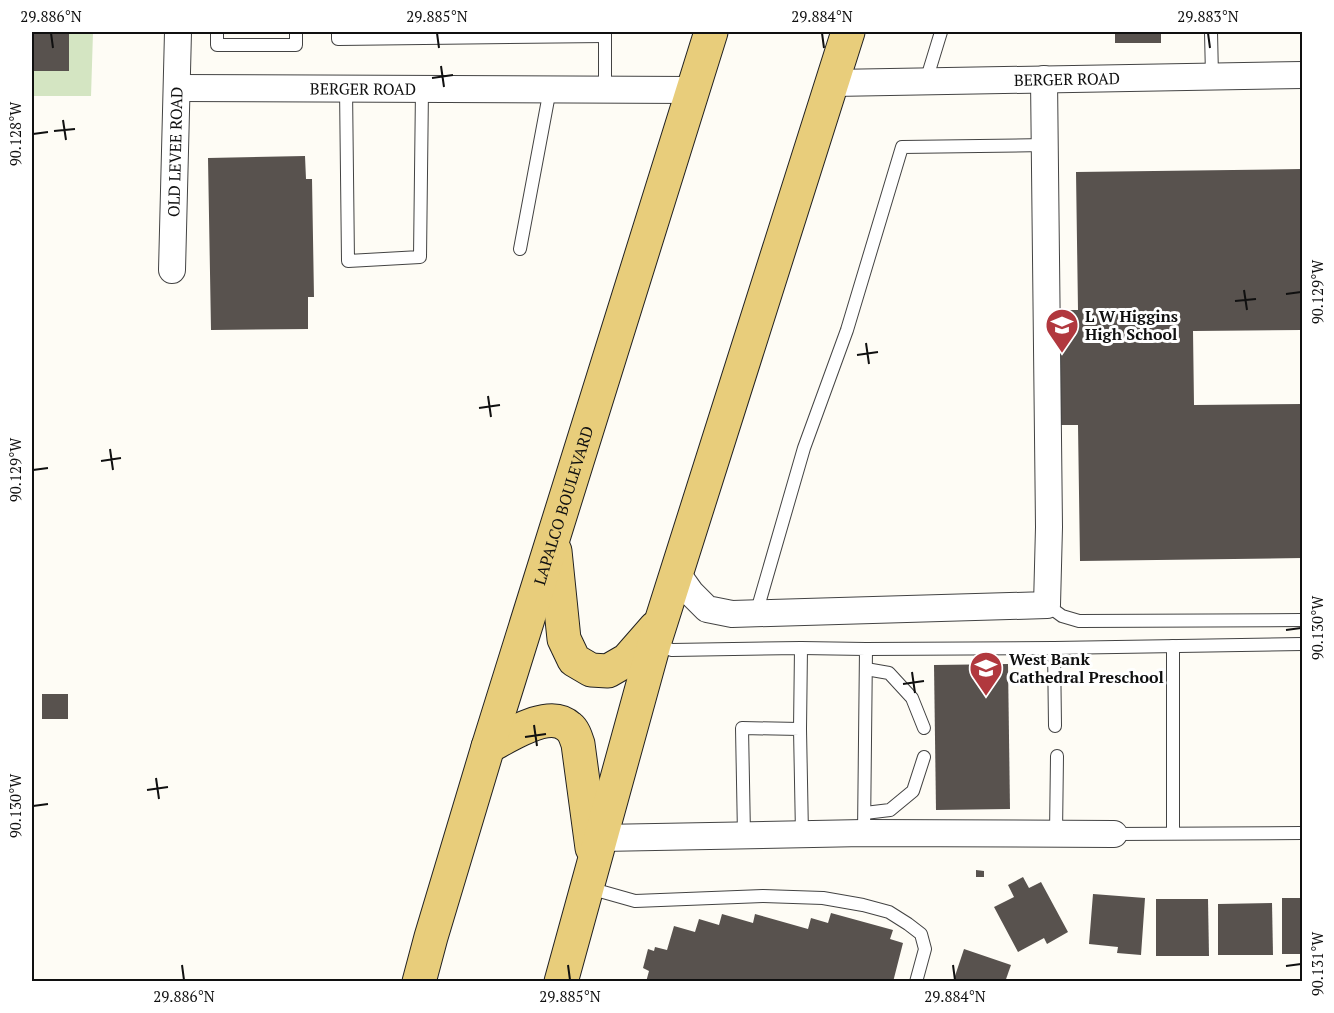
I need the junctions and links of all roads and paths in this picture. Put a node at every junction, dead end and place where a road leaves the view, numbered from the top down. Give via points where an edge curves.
1 (178, 32) edge
2 (218, 32) edge
3 (296, 32) edge
4 (338, 32) edge
5 (711, 32) edge
6 (848, 32) edge
7 (941, 32) edge
8 (1211, 32) edge
9 (605, 34) edge
10 (1302, 75) edge
11 (1212, 76) junction
12 (1044, 79) junction
13 (926, 81) junction
14 (833, 83) junction
15 (177, 88) junction
16 (346, 88) junction
17 (422, 89) junction
18 (550, 89) junction
19 (605, 89) junction
20 (693, 90) junction
21 (1045, 145) junction
22 (520, 249) dead end
23 (172, 270) dead end
24 (554, 538) junction
25 (676, 572) junction
26 (1047, 605) junction
27 (756, 614) junction
28 (1302, 620) edge
29 (657, 632) junction
30 (1302, 644) edge
31 (1173, 646) junction
32 (801, 648) junction
33 (1054, 648) junction
34 (866, 649) junction
35 (866, 669) junction
36 (1054, 726) dead end
37 (924, 728) dead end
38 (800, 729) junction
39 (489, 747) junction
40 (1057, 756) dead end
41 (924, 757) dead end
42 (865, 823) junction
43 (1173, 833) junction
44 (1302, 833) edge
45 (802, 834) junction
46 (1056, 834) junction
47 (1114, 834) joint
48 (744, 835) junction
49 (594, 863) junction
50 (419, 981) edge
51 (561, 981) edge
52 (915, 981) edge

1 - 15 street, OLD LEVEE ROAD
2 - 3 lane via 218,45 296,45
4 - 9 lane via 338,39
5 - 20 main road, LAPALCO BOULEVARD
6 - 14 main road
7 - 13 lane
8 - 11 lane
9 - 19 lane
10 - 11 street, BERGER ROAD
11 - 12 street, BERGER ROAD
12 - 13 street, BERGER ROAD
12 - 21 street
13 - 14 street, BERGER ROAD
14 - 25 main road
15 - 16 street, BERGER ROAD
15 - 23 street, OLD LEVEE ROAD
16 - 17 street, BERGER ROAD
16 - 17 lane via 348,261 420,257
17 - 18 street, BERGER ROAD
18 - 19 street, BERGER ROAD
18 - 22 lane
19 - 20 street, BERGER ROAD
20 - 24 main road, LAPALCO BOULEVARD
21 - 26 street
21 - 27 lane via 902,147 847,330 804,448
24 - 29 main road via 564,639 574,660 591,670 608,671 627,660
24 - 39 main road, LAPALCO BOULEVARD
25 - 27 street via 707,609
25 - 29 main road
26 - 27 street
26 - 28 lane via 1062,616 1079,621
29 - 32 lane via 672,650
29 - 49 main road
30 - 31 lane
31 - 33 lane
31 - 43 lane
32 - 34 lane
32 - 38 lane
33 - 34 lane
33 - 36 lane
34 - 35 lane
35 - 37 lane via 889,673 912,698
35 - 42 lane
38 - 45 lane
38 - 48 lane via 742,728
39 - 49 main road via 546,720 567,725 578,744
39 - 50 main road, LAPALCO BOULEVARD
40 - 46 lane
41 - 42 lane via 913,791 890,810
42 - 45 street
42 - 46 street
43 - 44 lane
43 - 47 lane
45 - 48 street
46 - 47 street
48 - 49 street
49 - 51 main road
49 - 52 lane via 635,901 824,898 890,912 921,934 925,949

